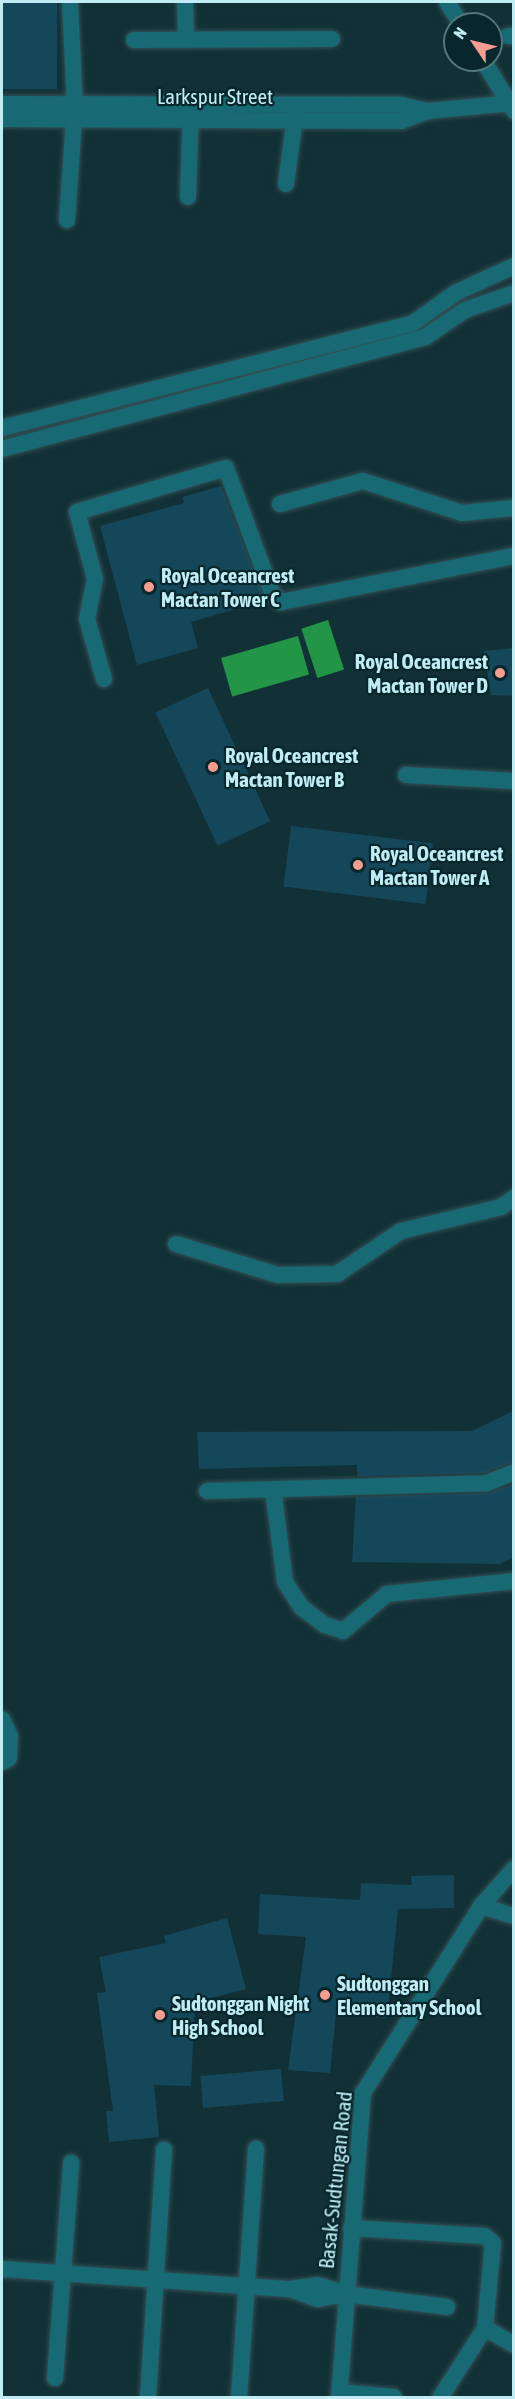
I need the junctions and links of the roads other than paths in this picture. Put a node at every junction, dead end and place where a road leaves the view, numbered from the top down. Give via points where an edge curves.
1 (70, 2) edge
2 (185, 2) edge
3 (332, 39) dead end
4 (134, 40) dead end
5 (186, 40) junction
6 (491, 72) edge
7 (2, 104) edge
8 (512, 105) edge
9 (75, 112) junction
10 (190, 113) junction
11 (296, 113) junction
12 (2, 118) edge
13 (286, 184) dead end
14 (188, 197) dead end
15 (67, 220) dead end
16 (513, 266) edge
17 (457, 292) junction
18 (513, 293) edge
19 (465, 310) junction
20 (265, 364) junction
21 (267, 383) junction
22 (2, 428) edge
23 (2, 449) edge
24 (280, 504) dead end
25 (513, 508) edge
26 (513, 556) edge
27 (104, 679) dead end
28 (406, 775) dead end
29 (513, 781) edge
30 (513, 1198) edge
31 (176, 1244) dead end
32 (513, 1472) edge
33 (273, 1489) junction
34 (207, 1491) dead end
35 (513, 1581) edge
36 (2, 1719) edge
37 (2, 1762) edge
38 (513, 1869) edge
39 (481, 1906) junction
40 (513, 1916) edge
41 (256, 2149) dead end
42 (164, 2150) dead end
43 (71, 2163) dead end
44 (351, 2228) junction
45 (2, 2269) edge
46 (63, 2273) junction
47 (154, 2280) junction
48 (245, 2286) junction
49 (346, 2294) junction
50 (447, 2307) dead end
51 (485, 2328) junction
52 (513, 2345) edge
53 (55, 2378) dead end
54 (340, 2395) edge
55 (148, 2397) edge
56 (239, 2397) edge
57 (394, 2397) edge
58 (440, 2397) edge

1 - 9 street
2 - 5 street
3 - 5 street
4 - 5 street
6 - 8 street
7 - 9 street, Larkspur Street
8 - 11 street, Larkspur Street via 427,111 401,121
9 - 10 street, Larkspur Street
9 - 12 street, Larkspur Street
9 - 15 street
10 - 11 street, Larkspur Street
10 - 14 street
11 - 13 street
16 - 17 street
17 - 19 street
17 - 20 street via 413,323
18 - 19 street
19 - 21 street via 425,337
20 - 21 street
20 - 22 street
21 - 23 street
24 - 25 street via 363,481 462,513
26 - 27 street via 281,602 272,593 226,468 77,512 95,579 87,618
28 - 29 street
30 - 31 street via 501,1207 401,1231 336,1274 278,1275
32 - 33 street via 487,1483
33 - 34 street
33 - 35 street via 285,1582 301,1607 325,1625 343,1631 387,1594
36 - 37 street via 10,1736 9,1758
38 - 39 street, Basak-Sudtungan Road
39 - 40 street
39 - 44 street, Basak-Sudtungan Road via 363,2092
41 - 48 street
42 - 47 street
43 - 46 street
44 - 49 street, Basak-Sudtungan Road
44 - 51 street via 490,2239 493,2265
45 - 46 street
46 - 47 street
46 - 53 street
47 - 48 street
47 - 55 street
48 - 49 street via 290,2289 317,2299
48 - 56 street
49 - 50 street
49 - 54 street, Basak-Sudtungan Road
51 - 52 street
51 - 58 street
54 - 57 street

